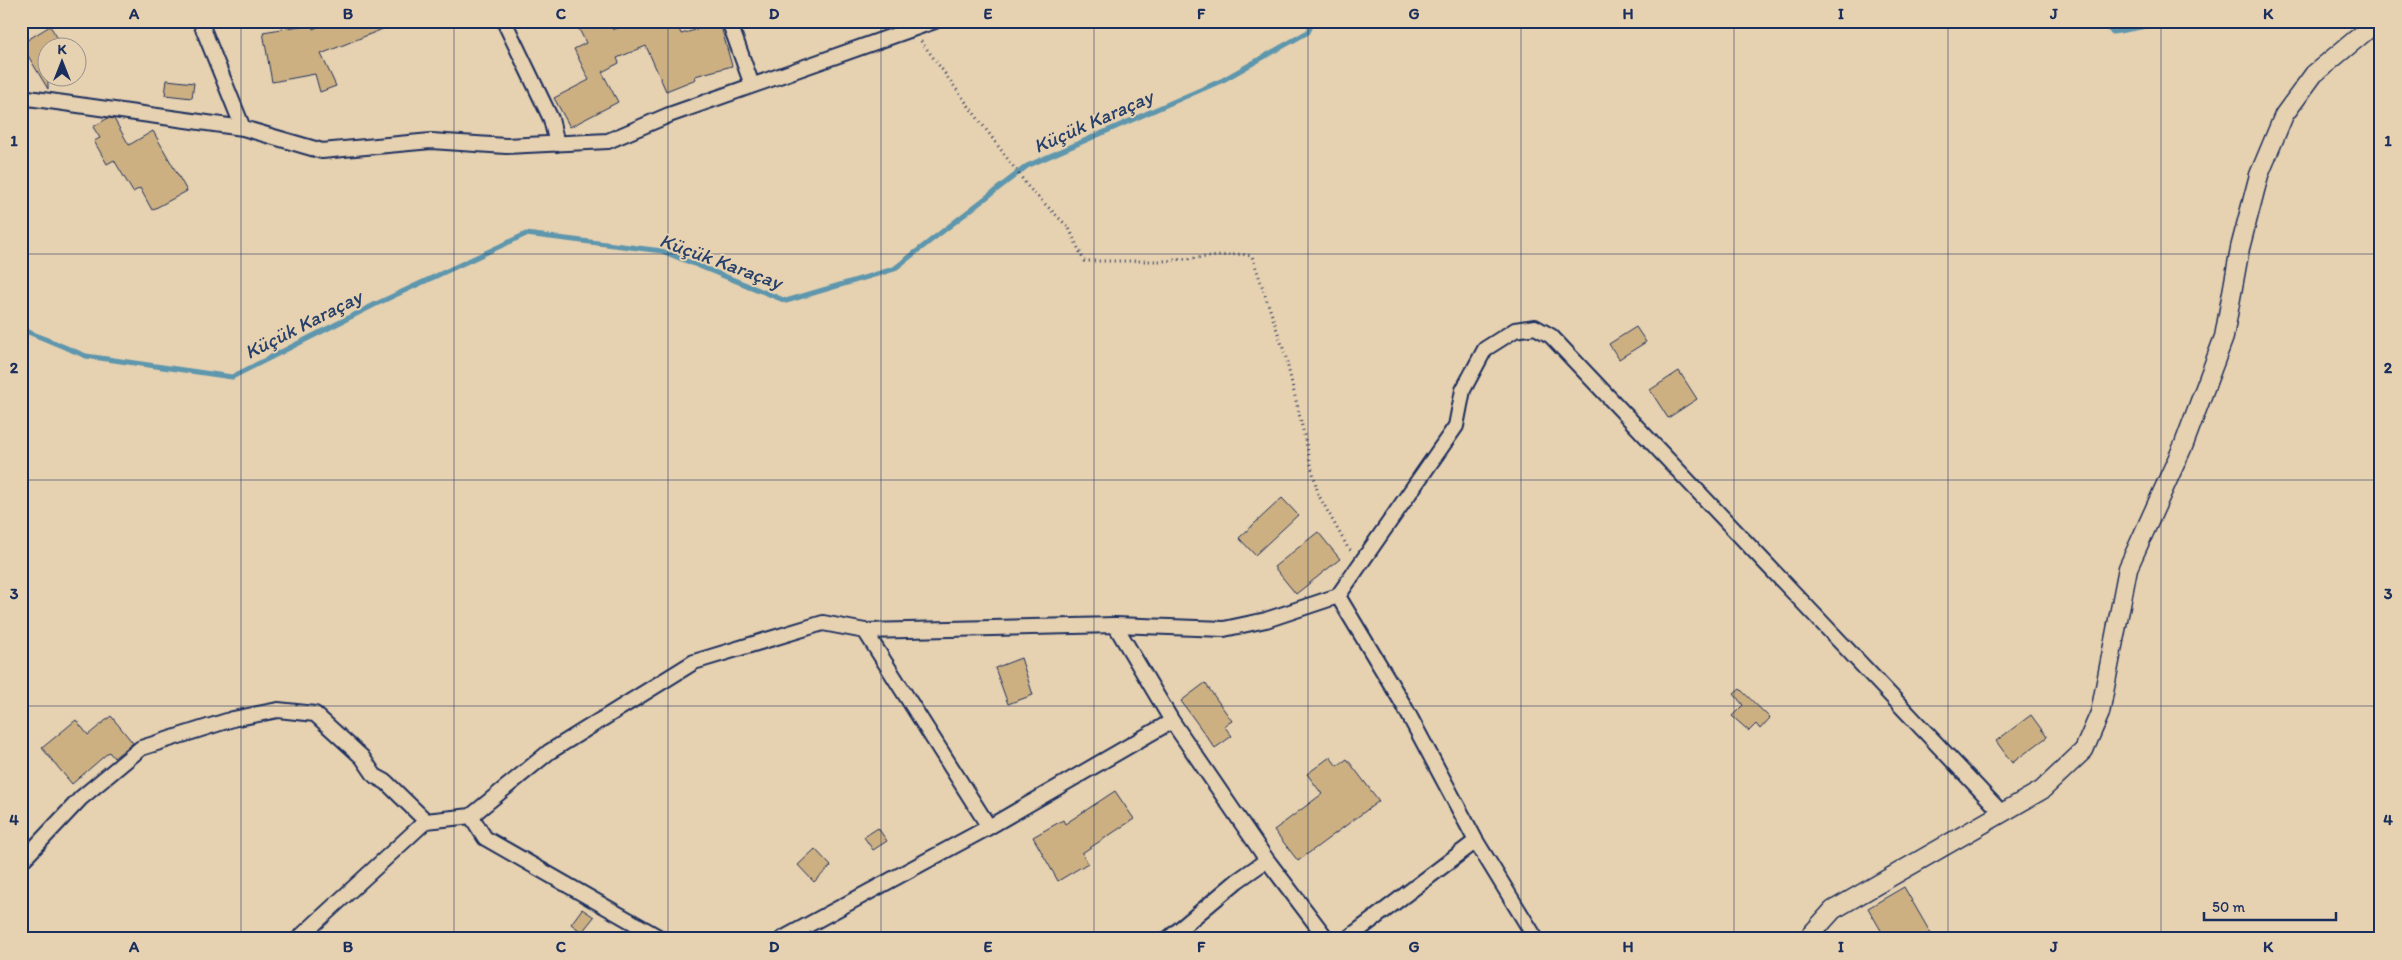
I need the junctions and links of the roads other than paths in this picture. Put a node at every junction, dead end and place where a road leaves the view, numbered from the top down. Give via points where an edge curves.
1 (200, 21) edge
2 (504, 21) edge
3 (729, 21) edge
4 (935, 21) edge
5 (2378, 21) edge
6 (752, 85) junction
7 (21, 97) edge
8 (243, 128) junction
9 (557, 144) junction
10 (1338, 596) junction
11 (1116, 625) junction
12 (865, 631) junction
13 (1172, 720) junction
14 (2001, 812) junction
15 (471, 816) junction
16 (426, 821) junction
17 (989, 827) junction
18 (1476, 841) junction
19 (1267, 860) junction
20 (21, 862) edge
21 (298, 939) edge
22 (662, 939) edge
23 (782, 939) edge
24 (1168, 939) edge
25 (1327, 939) edge
26 (1347, 939) edge
27 (1536, 939) edge
28 (1807, 939) edge

1 - 8 street
2 - 9 street via 551,119
3 - 6 street
4 - 6 street
5 - 14 street via 2314,74 2284,115 2259,175 2240,248 2224,336 2184,444 2128,568 2100,713 2084,750 2042,790
6 - 9 street via 669,114 608,141
7 - 8 street
8 - 9 street via 322,151 431,141 506,146
10 - 11 street via 1266,620 1224,629
10 - 14 street via 1456,426 1463,390 1485,349 1515,330 1535,327 1551,336
10 - 18 street via 1403,704
11 - 12 street
11 - 13 street
12 - 15 street via 823,623 694,662 549,752
12 - 17 street
13 - 17 street
13 - 19 street
14 - 28 street via 1832,910
15 - 16 street
15 - 22 street via 485,838
16 - 20 street via 386,782 375,776 362,757 315,714 278,710 233,719 141,748 80,798
16 - 21 street
17 - 23 street
18 - 26 street
18 - 27 street
19 - 24 street
19 - 25 street

